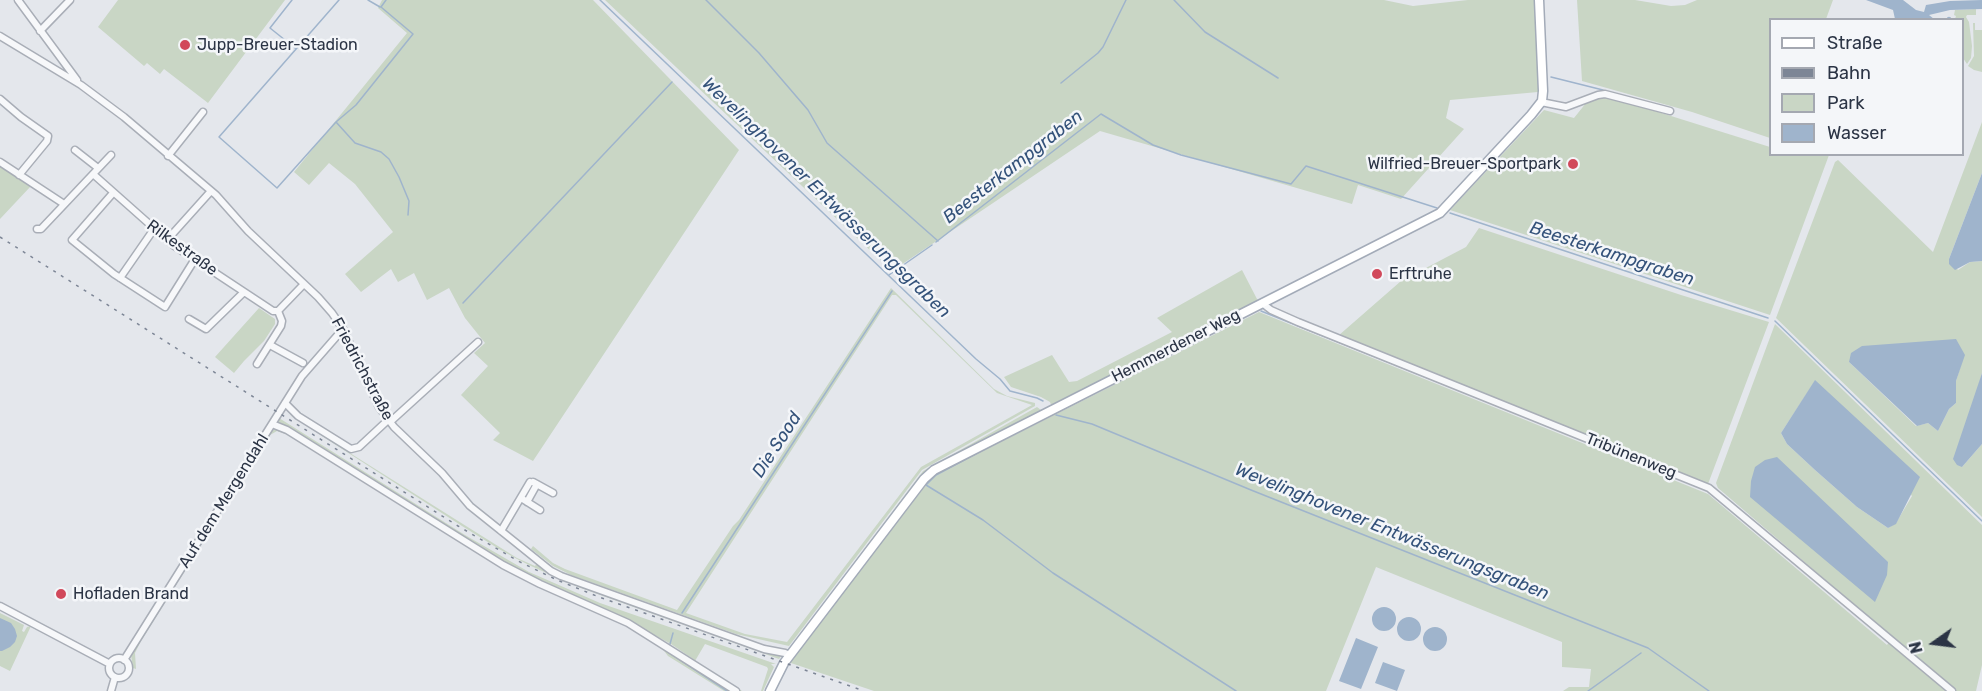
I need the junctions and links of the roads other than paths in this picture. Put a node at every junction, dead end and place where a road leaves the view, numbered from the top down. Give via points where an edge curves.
1 (18, 0) edge
2 (70, 0) edge
3 (1539, 0) edge
4 (40, 31) junction
5 (0, 36) edge
6 (64, 63) junction
7 (58, 71) junction
8 (81, 85) junction
9 (0, 99) edge
10 (1541, 102) junction
11 (1670, 111) dead end
12 (203, 112) dead end
13 (75, 150) dead end
14 (111, 155) dead end
15 (168, 156) junction
16 (0, 162) edge
17 (98, 168) junction
18 (93, 174) junction
19 (19, 175) junction
20 (210, 191) junction
21 (113, 192) junction
22 (64, 204) junction
23 (37, 229) dead end
24 (154, 229) junction
25 (167, 240) junction
26 (195, 259) junction
27 (120, 278) junction
28 (304, 284) junction
29 (244, 292) junction
30 (1262, 303) junction
31 (278, 311) junction
32 (189, 319) dead end
33 (343, 329) junction
34 (478, 342) dead end
35 (270, 345) junction
36 (303, 363) dead end
37 (257, 364) dead end
38 (285, 403) junction
39 (389, 421) junction
40 (272, 424) junction
41 (553, 493) dead end
42 (524, 500) junction
43 (540, 510) dead end
44 (501, 531) junction
45 (0, 606) edge
46 (790, 655) junction
47 (124, 660) junction
48 (110, 664) junction
49 (115, 677) junction
50 (111, 691) edge
51 (736, 691) edge
52 (770, 691) edge
53 (1952, 691) edge

1 - 4 street
2 - 4 street
3 - 10 main road
4 - 6 street
5 - 7 street, Friedrichstraße
6 - 7 street
6 - 8 street
7 - 8 street, Friedrichstraße
8 - 15 street, Friedrichstraße
9 - 19 street via 48,138
10 - 11 street via 1566,107 1605,94
10 - 30 main road, Hemmerdener Weg via 1439,214
12 - 15 street
13 - 17 street
14 - 17 street
15 - 20 street, Friedrichstraße
16 - 19 street
17 - 18 street
18 - 21 street, Rilkestraße
18 - 22 street
19 - 22 street
20 - 25 street
20 - 28 street, Friedrichstraße
21 - 24 street, Rilkestraße
21 - 27 street via 72,240
22 - 23 street
24 - 25 street, Rilkestraße
24 - 27 street
25 - 26 street, Rilkestraße
26 - 27 street via 165,307
26 - 29 street, Rilkestraße
28 - 31 street
28 - 33 street, Friedrichstraße
29 - 31 street, Rilkestraße
29 - 32 street via 206,329
30 - 46 main road, Hemmerdener Weg via 934,470
30 - 53 street, Tribünenweg via 1298,322 1707,487
31 - 35 street via 282,324
33 - 38 street, Auf dem Mergendahl via 310,365
33 - 39 street, Friedrichstraße
34 - 39 street
35 - 36 street
35 - 37 street
38 - 39 street via 298,416 351,449 359,447
38 - 40 street, Auf dem Mergendahl
39 - 44 street, Friedrichstraße via 466,503
40 - 47 street, Auf dem Mergendahl
40 - 51 street via 503,565 628,623
41 - 42 street via 533,483
42 - 43 street
42 - 44 street
44 - 46 street, Friedrichstraße via 552,572
45 - 48 street
46 - 52 main road, Hemmerdener Weg
47 - 48 street via 116,658
47 - 49 street via 128,671
48 - 49 street via 109,670
49 - 50 street

